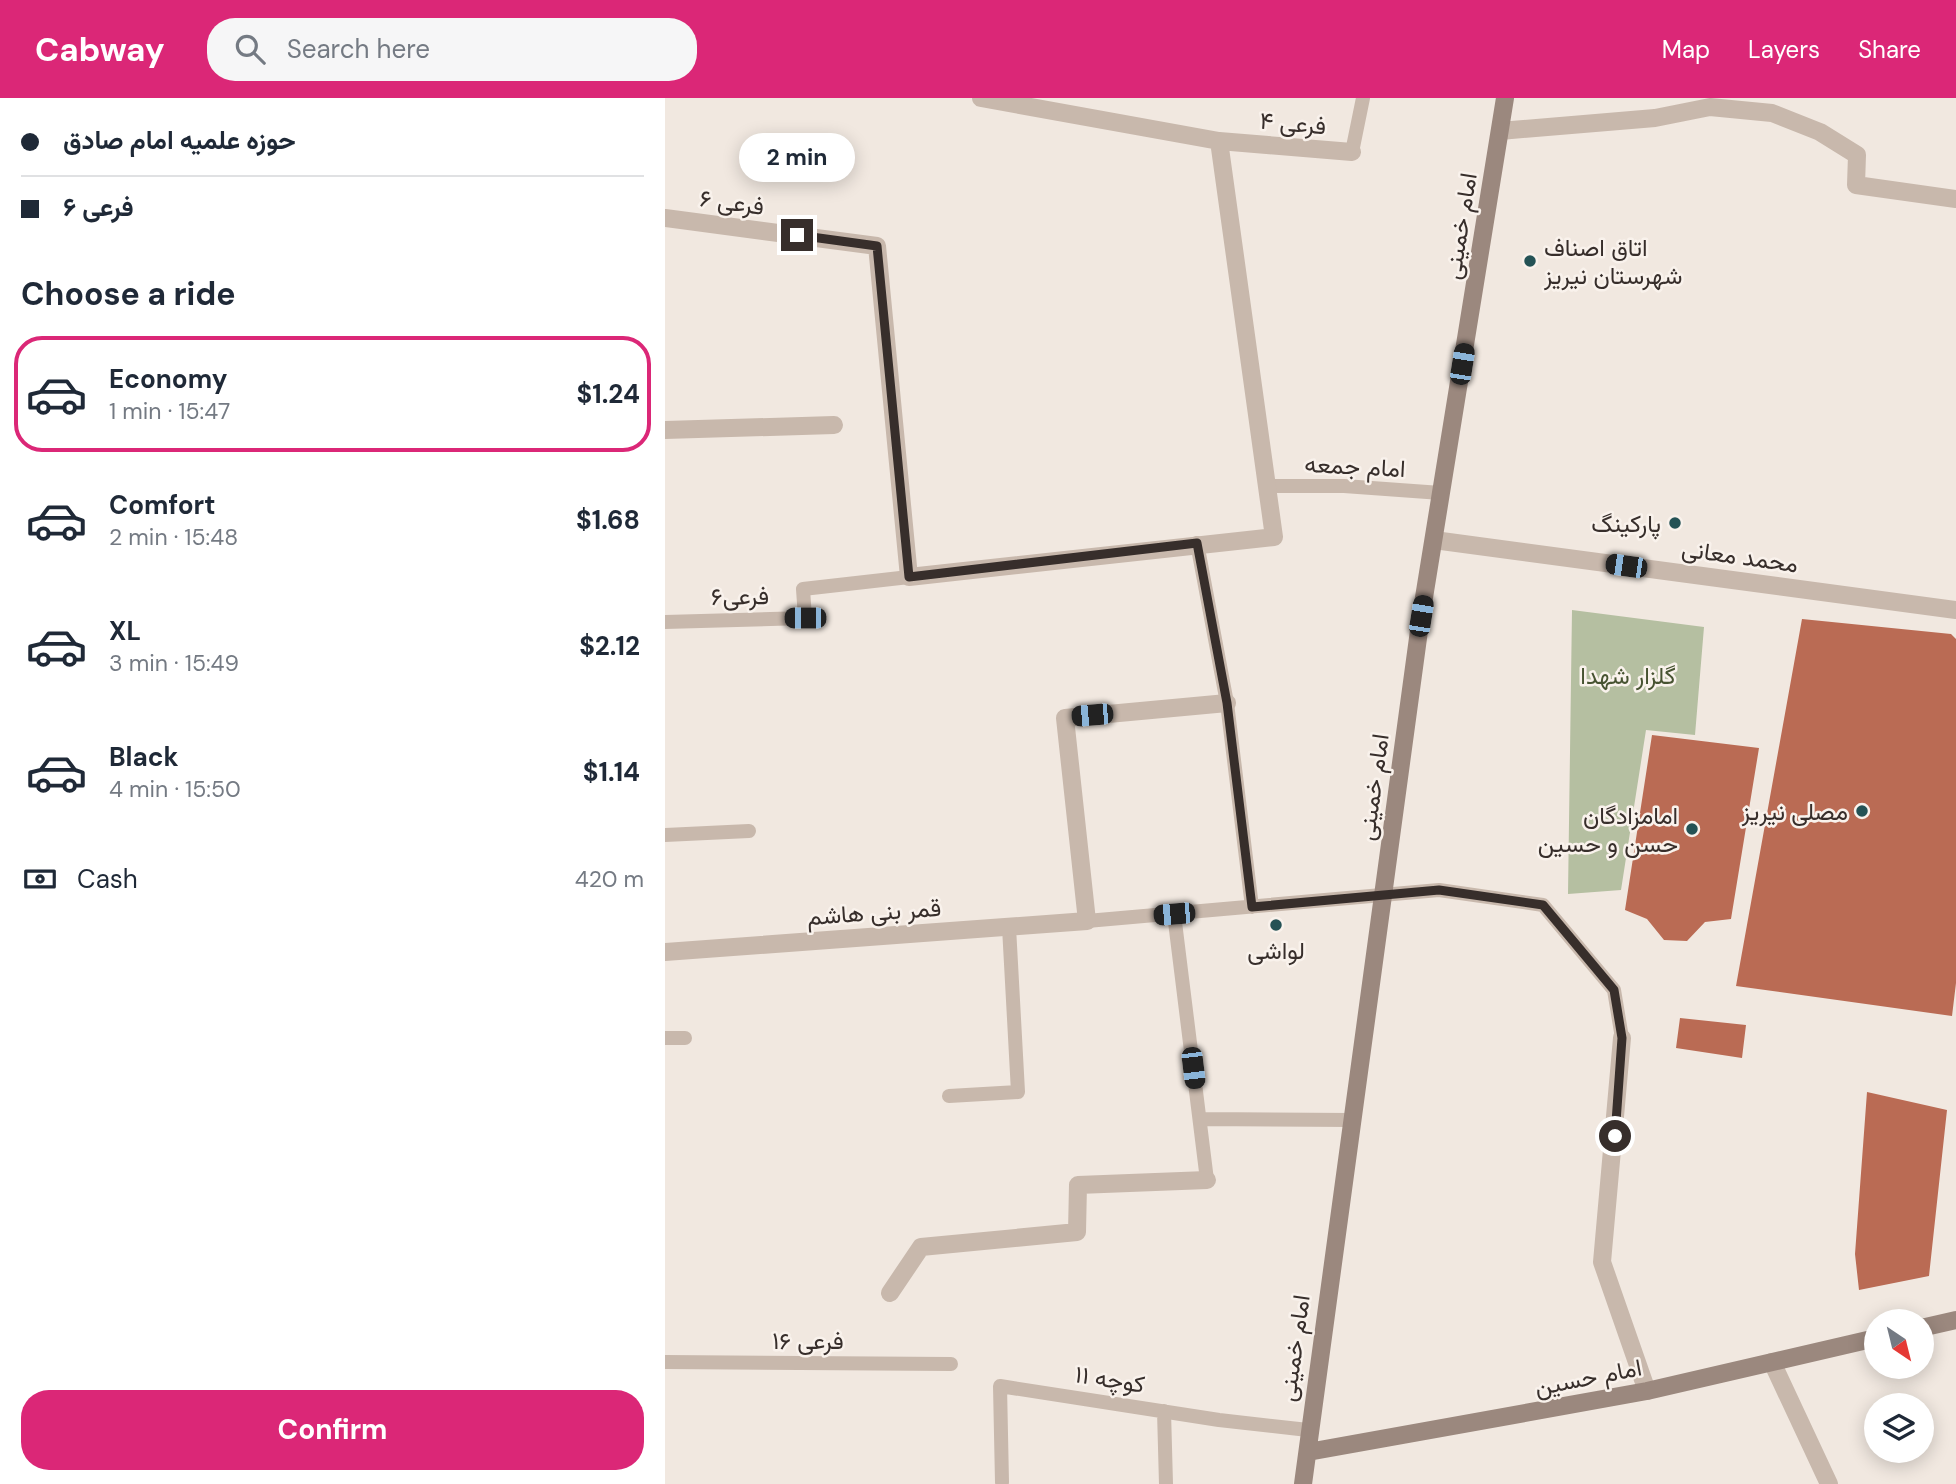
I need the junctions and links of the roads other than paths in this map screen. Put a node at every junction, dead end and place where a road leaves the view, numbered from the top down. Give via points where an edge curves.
1 (981, 98) edge
2 (1363, 98) edge
3 (1505, 98) edge
4 (1500, 131) junction
5 (1219, 141) junction
6 (1352, 152) joint
7 (1956, 199) edge
8 (665, 218) edge
9 (834, 425) dead end
10 (665, 430) edge
11 (1267, 485) junction
12 (1441, 493) junction
13 (1434, 540) junction
14 (1197, 543) junction
15 (909, 577) junction
16 (1956, 610) edge
17 (665, 622) edge
18 (1227, 703) junction
19 (749, 831) dead end
20 (665, 835) edge
21 (1382, 896) junction
22 (1252, 907) junction
23 (1174, 914) junction
24 (1087, 921) junction
25 (1009, 927) junction
26 (665, 952) edge
27 (665, 1038) edge
28 (685, 1038) dead end
29 (1622, 1038) joint
30 (949, 1096) dead end
31 (1200, 1119) junction
32 (1351, 1120) junction
33 (1207, 1180) joint
34 (890, 1293) dead end
35 (1956, 1320) edge
36 (1934, 1325) edge
37 (1864, 1341) edge
38 (665, 1362) edge
39 (1772, 1362) junction
40 (951, 1364) dead end
41 (1647, 1391) junction
42 (1164, 1411) junction
43 (1308, 1430) junction
44 (1308, 1452) junction
45 (1002, 1482) edge
46 (1166, 1484) edge
47 (1303, 1484) edge
48 (1829, 1484) edge

1 - 5 street, فرعی ۴
2 - 6 lane
3 - 4 main road, امام خمینی
4 - 7 street via 1655,118 1710,107 1772,113 1820,132 1857,155 1856,185
4 - 12 main road, امام خمینی
5 - 6 street, فرعی ۴
5 - 11 street
8 - 15 street, فرعی ۶ via 877,246
9 - 10 street
11 - 12 lane, امام جمعه
11 - 14 street via 1274,537
12 - 13 main road, امام خمینی
13 - 16 street, محمد معانی
13 - 21 main road, امام خمینی
14 - 15 street
14 - 18 lane
15 - 17 lane, فرعی۶ via 803,589 805,618
18 - 22 lane
18 - 24 street via 1065,718
19 - 20 lane
21 - 22 lane
21 - 29 lane via 1439,890 1543,905 1614,990
21 - 32 main road, امام خمینی
22 - 23 lane
23 - 24 lane
23 - 31 lane
24 - 25 street, قمر بنی هاشم
25 - 26 street, قمر بنی هاشم
25 - 30 lane via 1017,1092
27 - 28 lane
29 - 41 street via 1602,1262
31 - 32 lane
31 - 33 lane
32 - 43 main road, امام خمینی
33 - 34 street via 1077,1185 1077,1232 921,1247
35 - 36 main road
37 - 39 main road, امام حسین
38 - 40 lane, فرعی ۱۶
39 - 41 main road, امام حسین
39 - 48 street
41 - 44 main road, امام حسین
42 - 43 lane, کوچه ۱۱
42 - 45 lane, کوچه ۱۱ via 1000,1386
42 - 46 lane
43 - 44 main road, امام خمینی
44 - 47 main road, امام خمینی

